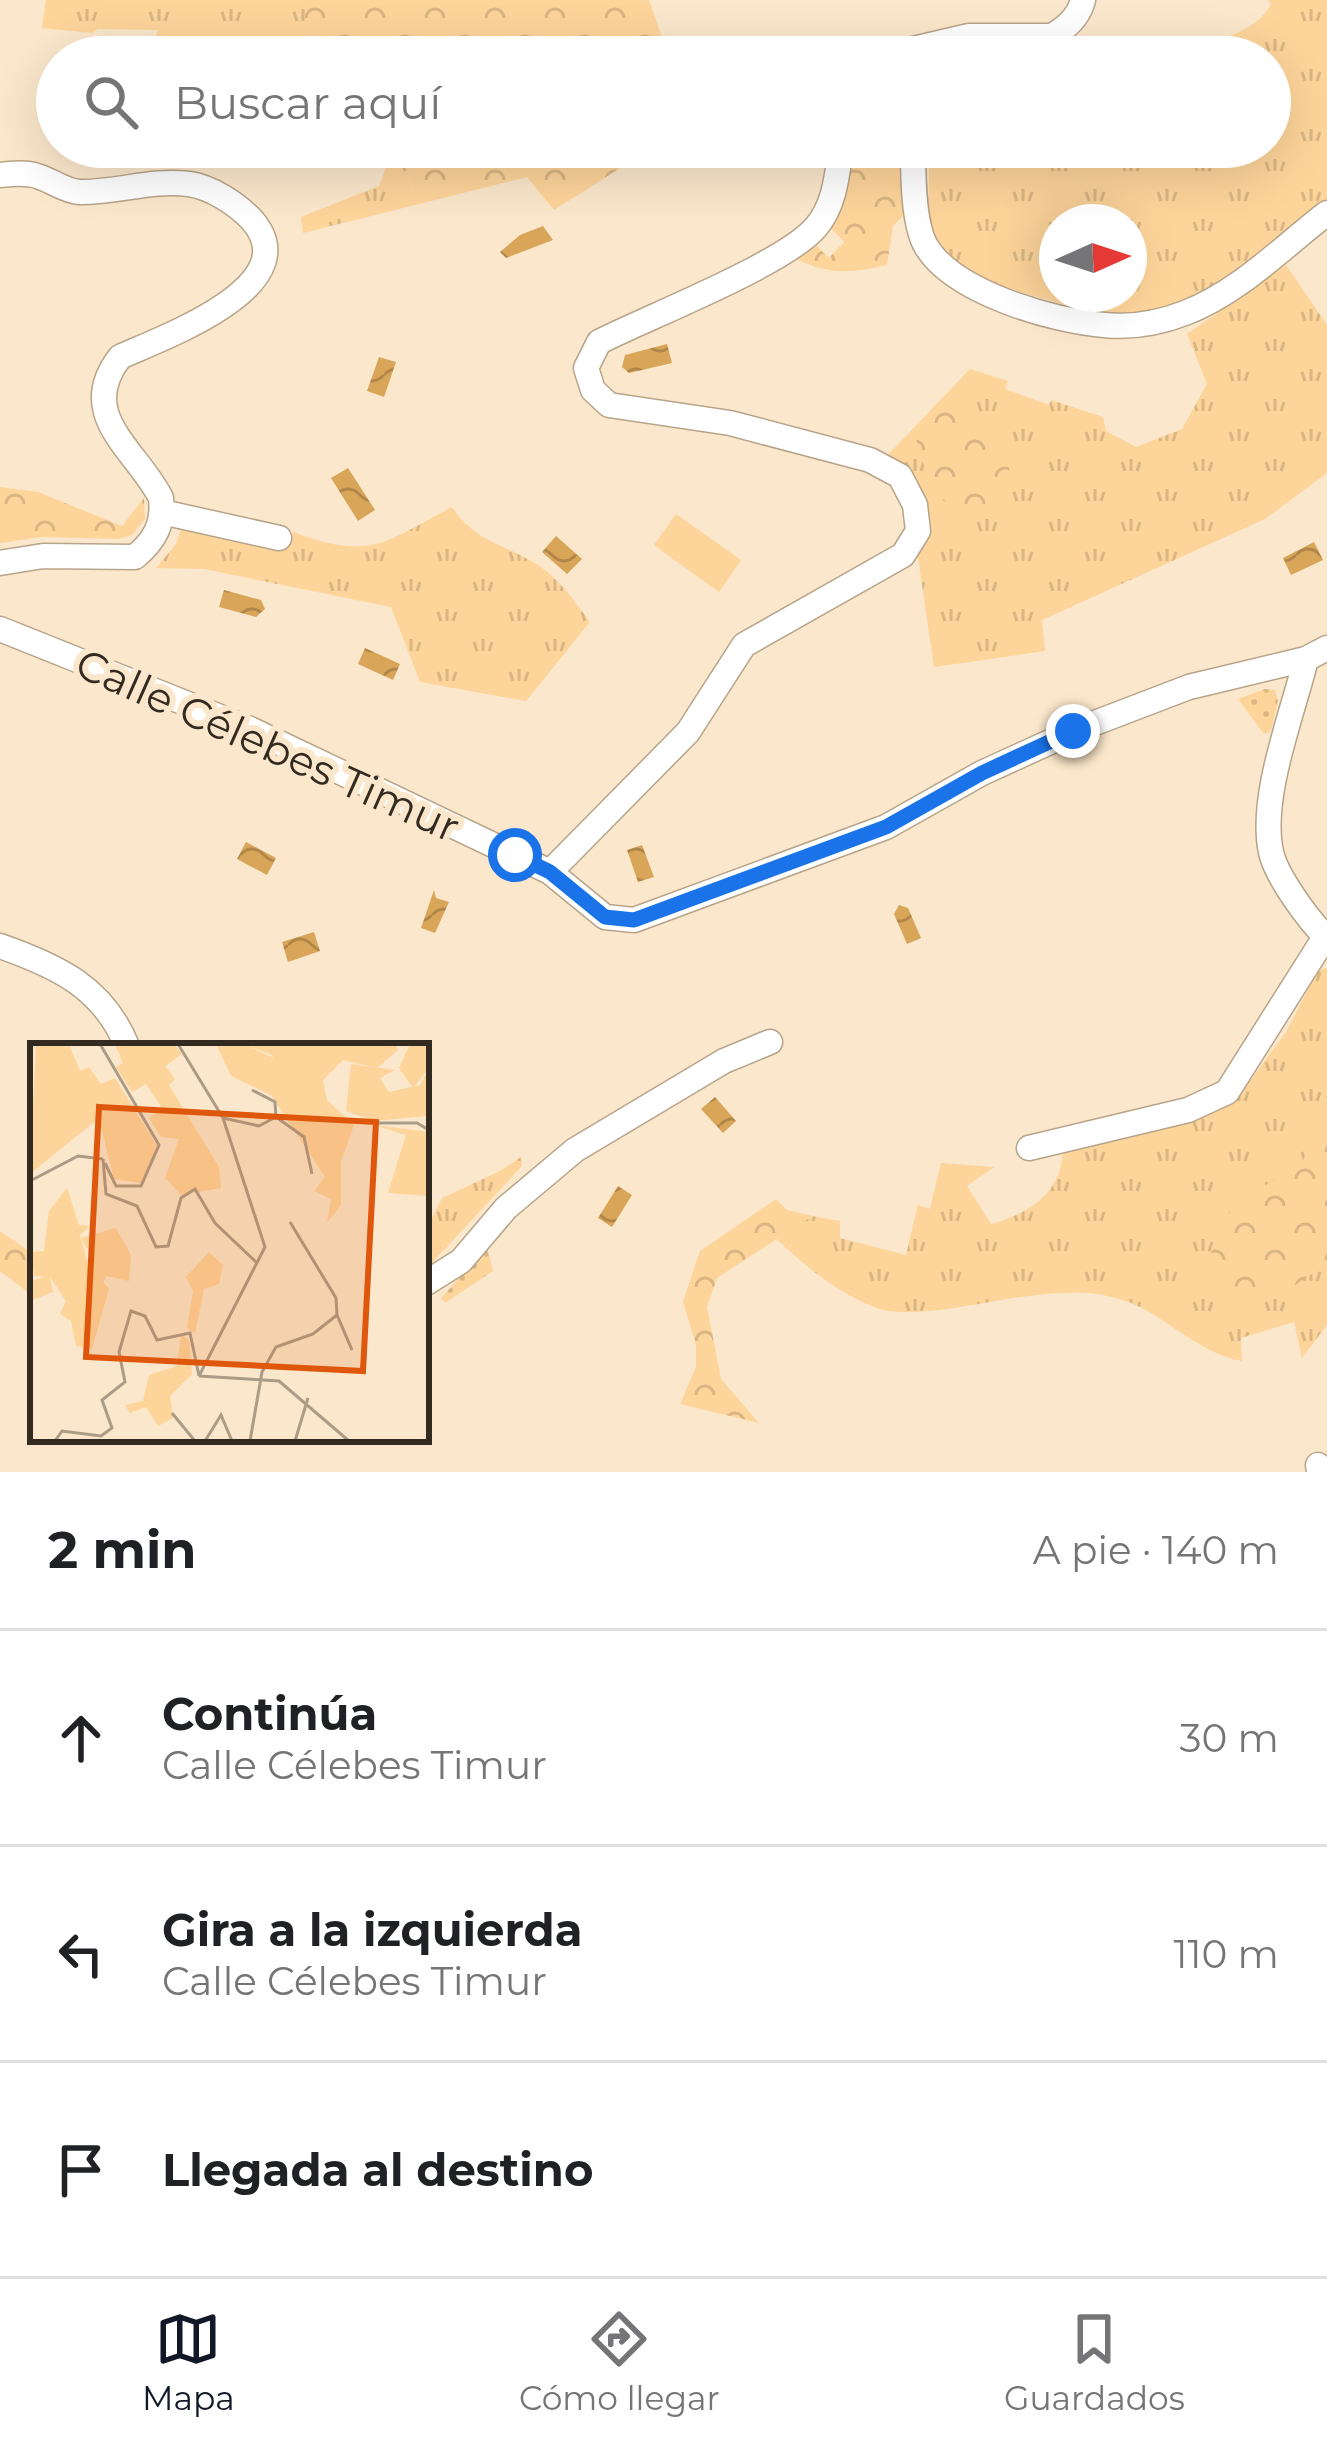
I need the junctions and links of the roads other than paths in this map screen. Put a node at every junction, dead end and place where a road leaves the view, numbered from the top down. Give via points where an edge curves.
1 (1083, 0) edge
2 (969, 36) edge
3 (1053, 36) joint
4 (838, 168) edge
5 (913, 168) edge
6 (0, 175) edge
7 (1327, 213) edge
8 (162, 512) junction
9 (279, 538) dead end
10 (0, 563) edge
11 (0, 629) edge
12 (1317, 653) edge
13 (550, 872) junction
14 (1326, 937) edge
15 (0, 946) edge
16 (770, 1042) dead end
17 (126, 1043) edge
18 (1030, 1148) dead end
19 (429, 1281) edge

1 - 3 street via 1071,24
2 - 3 street
4 - 13 street via 833,198 815,228 784,252 598,342 586,368 593,390 610,405 730,423 870,460 900,476 918,532 903,555 744,645 688,731
5 - 7 street via 922,241 944,271 971,288 1103,326 1188,312
6 - 8 street via 33,174 76,192 193,184 257,226 264,253 258,275 234,302 120,357 108,373 107,422 154,485
8 - 9 street
8 - 10 street via 154,541 135,557
11 - 13 street, Calle Célebes Timur via 250,729
12 - 13 street, Calle Célebes Timur via 1190,687 1073,731 886,827 634,920 605,917
12 - 14 street via 1270,805 1271,854
14 - 18 street via 1227,1092 1188,1110
15 - 17 street via 42,960 87,989 116,1018
16 - 19 street via 724,1060 574,1150 506,1208 461,1261

